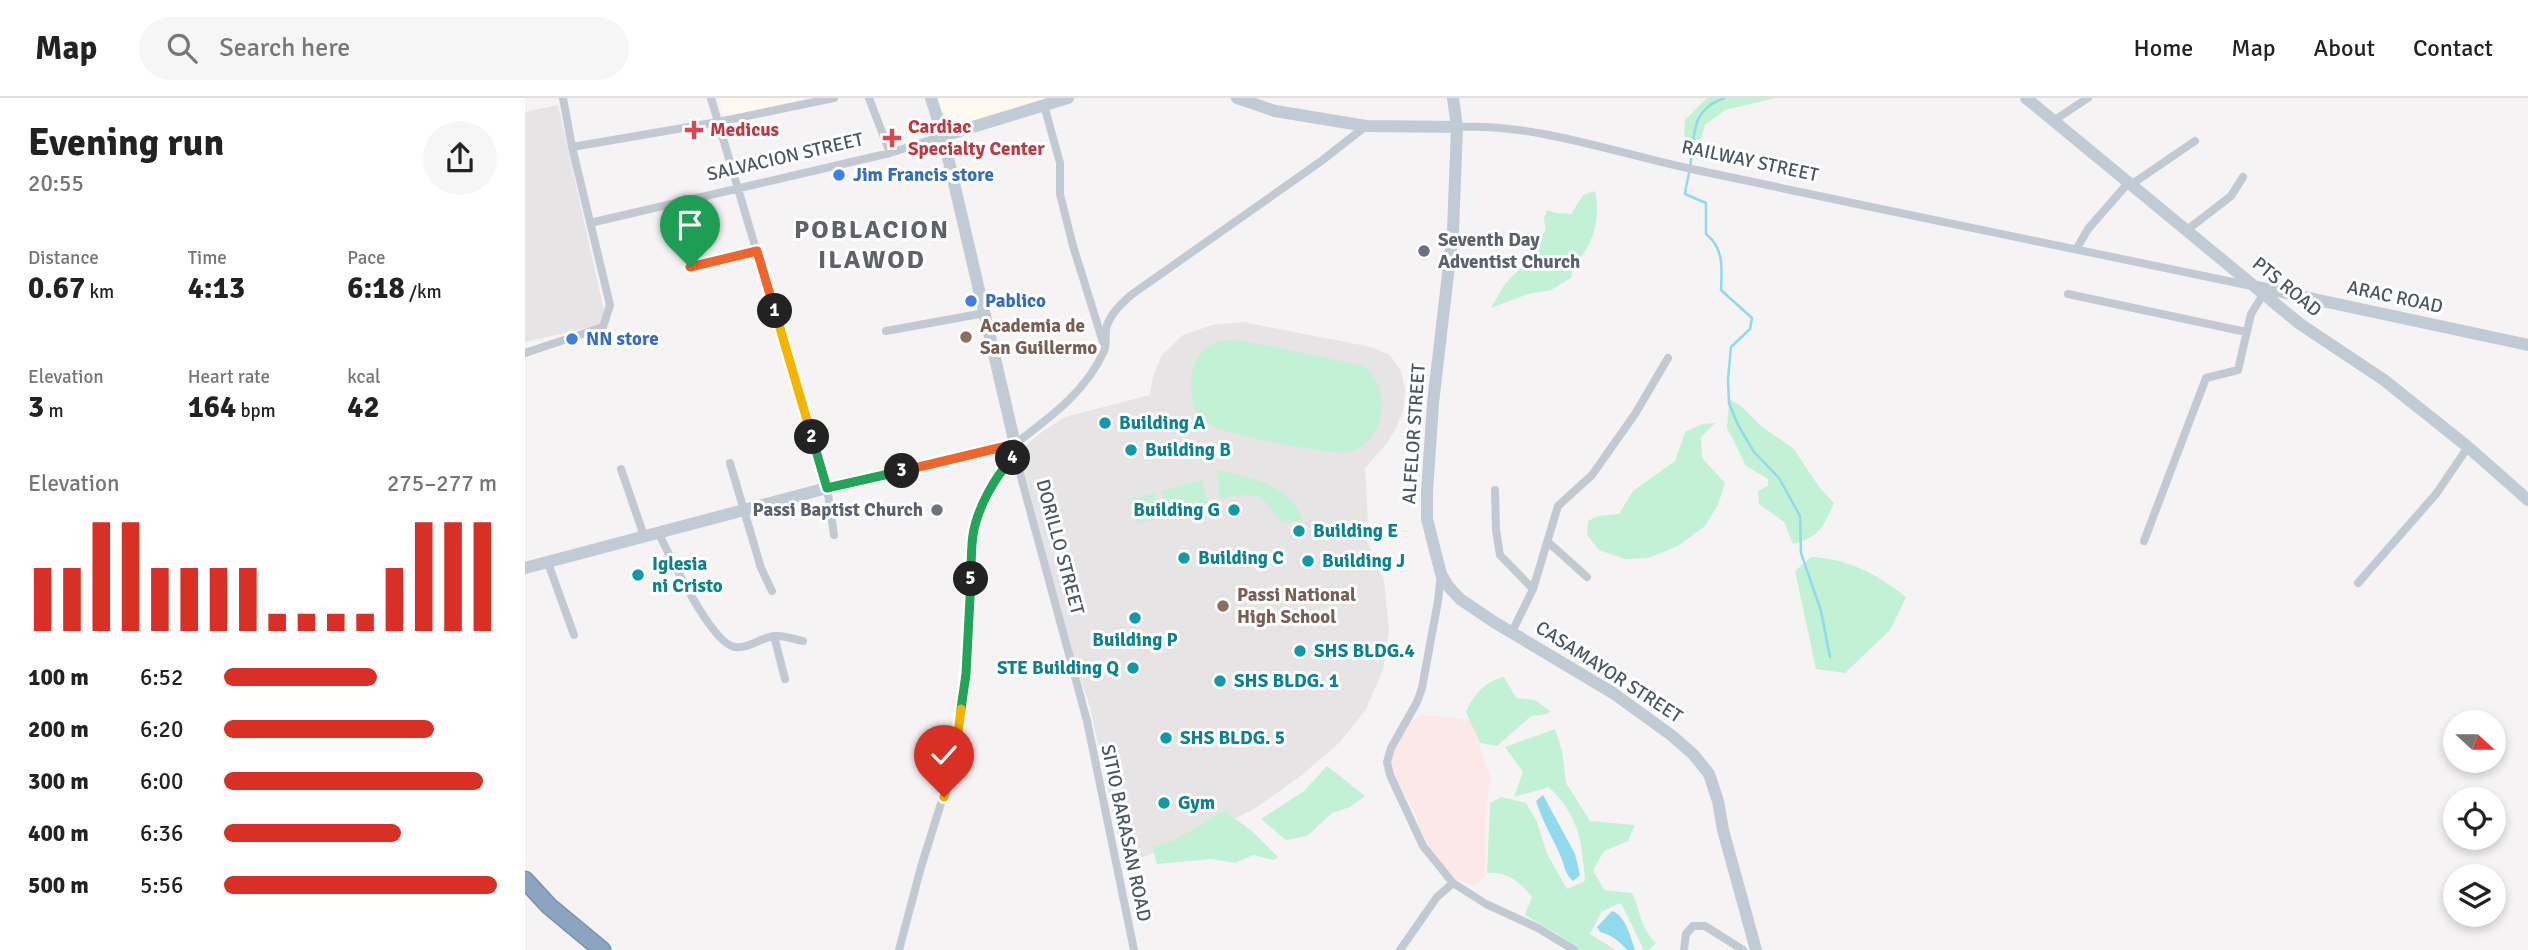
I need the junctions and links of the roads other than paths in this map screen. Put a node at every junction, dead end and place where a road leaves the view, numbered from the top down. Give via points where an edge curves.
1 (563, 98) edge
2 (711, 98) edge
3 (834, 98) edge
4 (869, 98) edge
5 (931, 98) edge
6 (1068, 98) edge
7 (1237, 98) edge
8 (1453, 98) edge
9 (2026, 98) edge
10 (2088, 98) edge
11 (1044, 105) junction
12 (2053, 121) junction
13 (718, 122) junction
14 (1366, 126) junction
15 (1457, 127) junction
16 (943, 136) junction
17 (2195, 141) dead end
18 (572, 147) junction
19 (890, 153) junction
20 (2243, 177) dead end
21 (2130, 183) junction
22 (737, 187) junction
23 (590, 223) junction
24 (2187, 230) junction
25 (2077, 248) junction
26 (757, 251) junction
27 (690, 267) dead end
28 (2259, 290) junction
29 (2068, 294) dead end
30 (985, 313) junction
31 (886, 331) dead end
32 (2246, 332) junction
33 (2528, 345) edge
34 (1105, 349) junction
35 (525, 353) edge
36 (1668, 358) dead end
37 (2468, 447) junction
38 (1016, 450) junction
39 (730, 463) dead end
40 (621, 469) dead end
41 (827, 488) junction
42 (1495, 490) dead end
43 (2528, 500) edge
44 (744, 511) junction
45 (658, 532) junction
46 (834, 535) dead end
47 (644, 536) junction
48 (2144, 541) dead end
49 (1548, 542) junction
50 (548, 563) junction
51 (525, 568) edge
52 (1441, 574) junction
53 (1587, 577) dead end
54 (2358, 583) dead end
55 (1533, 589) junction
56 (772, 592) dead end
57 (1512, 632) junction
58 (573, 635) dead end
59 (774, 636) junction
60 (803, 641) dead end
61 (785, 679) dead end
62 (1087, 722) joint
63 (525, 880) edge
64 (1453, 883) junction
65 (603, 950) edge
66 (899, 950) edge
67 (1133, 950) edge
68 (1400, 950) edge
69 (1574, 950) edge
70 (1683, 950) edge
71 (1743, 950) edge
72 (1756, 950) edge

1 - 18 street
2 - 13 street
3 - 13 street
4 - 19 street
5 - 16 street, DORILLO STREET
6 - 11 street, SALVACION STREET
7 - 14 street, RAILWAY STREET via 1276,111
8 - 15 street, ALFELOR STREET
9 - 12 street, PTS ROAD
10 - 12 street
11 - 16 street, SALVACION STREET
11 - 34 street via 1060,163 1060,194 1073,246
12 - 21 street, PTS ROAD
13 - 18 street
13 - 22 street
14 - 15 street, RAILWAY STREET
14 - 34 street via 1131,295 1106,328
15 - 25 street, RAILWAY STREET via 1487,125 1533,133
15 - 52 street, ALFELOR STREET via 1453,231 1427,492 1427,519
16 - 19 street, SALVACION STREET
16 - 30 street, DORILLO STREET
17 - 21 street
18 - 23 street
19 - 22 street, SALVACION STREET
20 - 24 street via 2231,196
21 - 24 street, PTS ROAD
21 - 25 street
22 - 23 street, SALVACION STREET
22 - 26 street
23 - 35 street via 610,305 603,327
24 - 28 street, PTS ROAD
25 - 28 street, RAILWAY STREET
26 - 27 street
26 - 41 street
28 - 32 street
28 - 33 street, ARAC ROAD
28 - 37 street, PTS ROAD
29 - 32 street
30 - 31 street
30 - 38 street, DORILLO STREET
32 - 48 street via 2238,370 2206,377
34 - 38 street via 1066,405
36 - 49 street via 1592,475 1558,506
37 - 43 street, PTS ROAD
37 - 54 street via 2436,494
38 - 41 street
38 - 62 street, DORILLO STREET
38 - 66 street via 984,503 974,531 966,674 955,759
39 - 44 street
40 - 47 street
41 - 44 street
41 - 46 street
42 - 55 street via 1500,555
44 - 45 street
44 - 56 street
45 - 47 street
45 - 59 street via 693,599 727,645 748,646
47 - 50 street
49 - 53 street
49 - 55 street
50 - 51 street
50 - 58 street
52 - 57 street, CASAMAYOR STREET via 1460,599
52 - 64 street, ALFELOR STREET via 1422,688 1387,762 1423,846
55 - 57 street
57 - 72 street, CASAMAYOR STREET via 1671,735 1709,774
59 - 60 street
59 - 61 street
62 - 67 street, SITIO BARASAN ROAD
63 - 65 highway
64 - 68 street via 1437,897
64 - 69 street, ALFELOR STREET
70 - 71 street via 1693,926 1705,926

